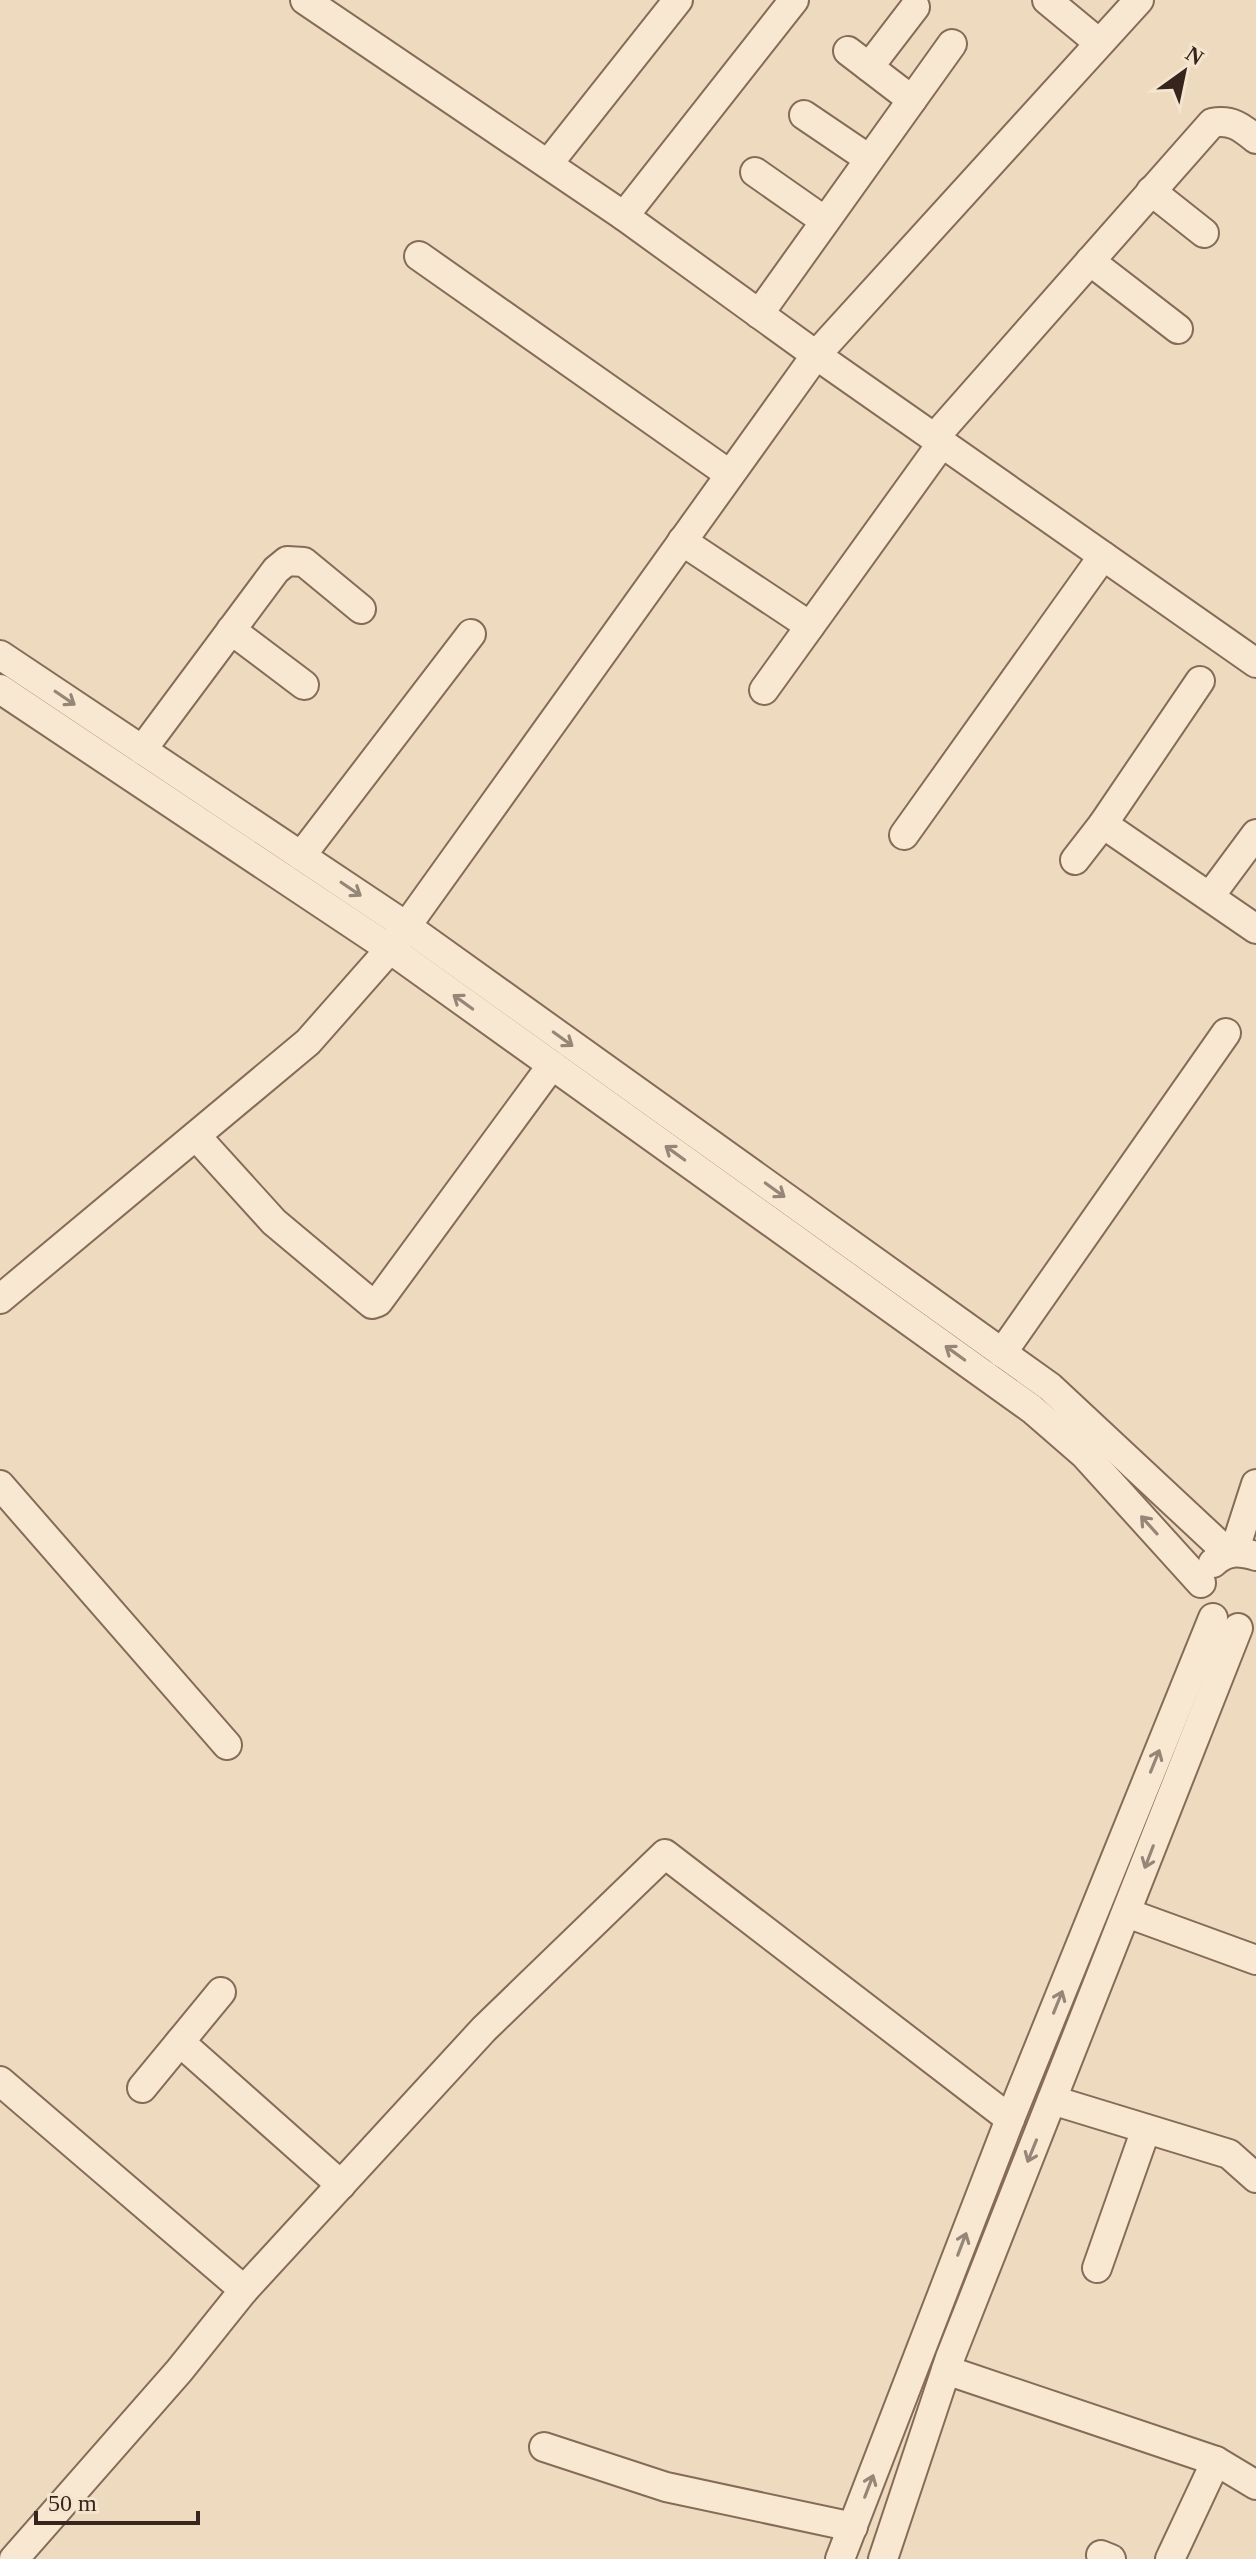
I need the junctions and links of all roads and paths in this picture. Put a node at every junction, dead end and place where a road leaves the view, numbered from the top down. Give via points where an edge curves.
1 (305, 0) edge
2 (678, 0) edge
3 (794, 0) edge
4 (1047, 0) edge
5 (1139, 0) edge
6 (915, 7) dead end
7 (1099, 43) junction
8 (952, 44) dead end
9 (912, 100) junction
10 (804, 115) dead end
11 (1256, 139) edge
12 (869, 159) junction
13 (548, 164) junction
14 (755, 172) dead end
15 (1151, 191) junction
16 (624, 216) junction
17 (825, 221) junction
18 (1204, 233) dead end
19 (419, 256) dead end
20 (1090, 261) junction
21 (759, 314) junction
22 (1178, 329) dead end
23 (816, 355) junction
24 (938, 440) junction
25 (729, 474) junction
26 (682, 541) junction
27 (1103, 556) junction
28 (361, 609) dead end
29 (810, 626) junction
30 (231, 630) junction
31 (471, 634) dead end
32 (0, 655) edge
33 (1256, 663) edge
34 (1200, 681) dead end
35 (304, 685) dead end
36 (0, 689) edge
37 (764, 690) dead end
38 (142, 750) junction
39 (1103, 824) junction
40 (1256, 834) edge
41 (904, 835) dead end
42 (301, 856) junction
43 (1075, 860) dead end
44 (1210, 896) junction
45 (406, 926) junction
46 (1256, 929) edge
47 (390, 949) junction
48 (1226, 1033) dead end
49 (552, 1065) junction
50 (196, 1136) junction
51 (0, 1299) edge
52 (1002, 1353) junction
53 (1256, 1484) edge
54 (0, 1485) edge
55 (1239, 1554) edge
56 (1201, 1583) junction
57 (1236, 1623) edge
58 (1256, 1652) edge
59 (227, 1745) dead end
60 (1127, 1913) junction
61 (1256, 1960) edge
62 (221, 1992) dead end
63 (180, 2042) junction
64 (0, 2081) edge
65 (142, 2088) dead end
66 (1052, 2100) junction
67 (1010, 2119) junction
68 (1146, 2129) junction
69 (1256, 2178) edge
70 (341, 2185) junction
71 (1097, 2268) dead end
72 (244, 2290) junction
73 (946, 2370) junction
74 (544, 2447) dead end
75 (1216, 2461) junction
76 (1256, 2485) edge
77 (853, 2527) junction
78 (14, 2559) edge
79 (840, 2559) edge
80 (883, 2559) edge
81 (1170, 2559) edge

1 - 13 street
2 - 13 street
3 - 16 street
4 - 7 street
5 - 7 street
6 - 9 street via 859,59
7 - 23 street
8 - 9 street
9 - 12 street
10 - 12 street
11 - 15 street via 1225,120 1212,123
12 - 17 street
13 - 16 street
14 - 17 street
15 - 18 street
15 - 20 street
16 - 21 street
17 - 21 street
19 - 25 street
20 - 22 street
20 - 24 street
21 - 23 street
23 - 24 street
23 - 25 street
24 - 27 street
24 - 29 street
25 - 26 street
26 - 29 street
26 - 45 street
27 - 33 street
27 - 41 street
28 - 30 street via 304,562 287,561
29 - 37 street
30 - 35 street
30 - 38 street
31 - 42 street
32 -> 38 street
34 - 39 street
36 - 47 street
38 - 42 street
39 - 43 street
39 - 44 street
40 - 44 street
42 -> 45 street
44 - 46 street
45 - 47 street
45 -> 52 street
49 -> 47 street
47 - 50 street via 308,1042
48 - 52 street
49 - 50 street via 372,1304 274,1222
56 -> 49 street via 1085,1455 1032,1409
50 - 51 street
52 - 55 street via 1050,1387
53 - 55 street
54 - 59 street
55 - 56 street via 1216,1559
56 - 57 street via 1201,1596
57 - 58 street
57 -> 60 street
67 -> 57 street
60 - 61 street
60 - 66 street
62 - 63 street
63 - 65 street
63 - 70 street
64 - 72 street
66 - 68 street
66 -> 73 street
67 - 70 street via 665,1854 484,2029
77 -> 67 street
68 - 69 street via 1229,2154
68 - 71 street
70 - 72 street
72 - 78 street
73 - 75 street
73 - 80 street
74 - 77 street via 666,2487
75 - 76 street
75 - 81 street
77 - 79 street

